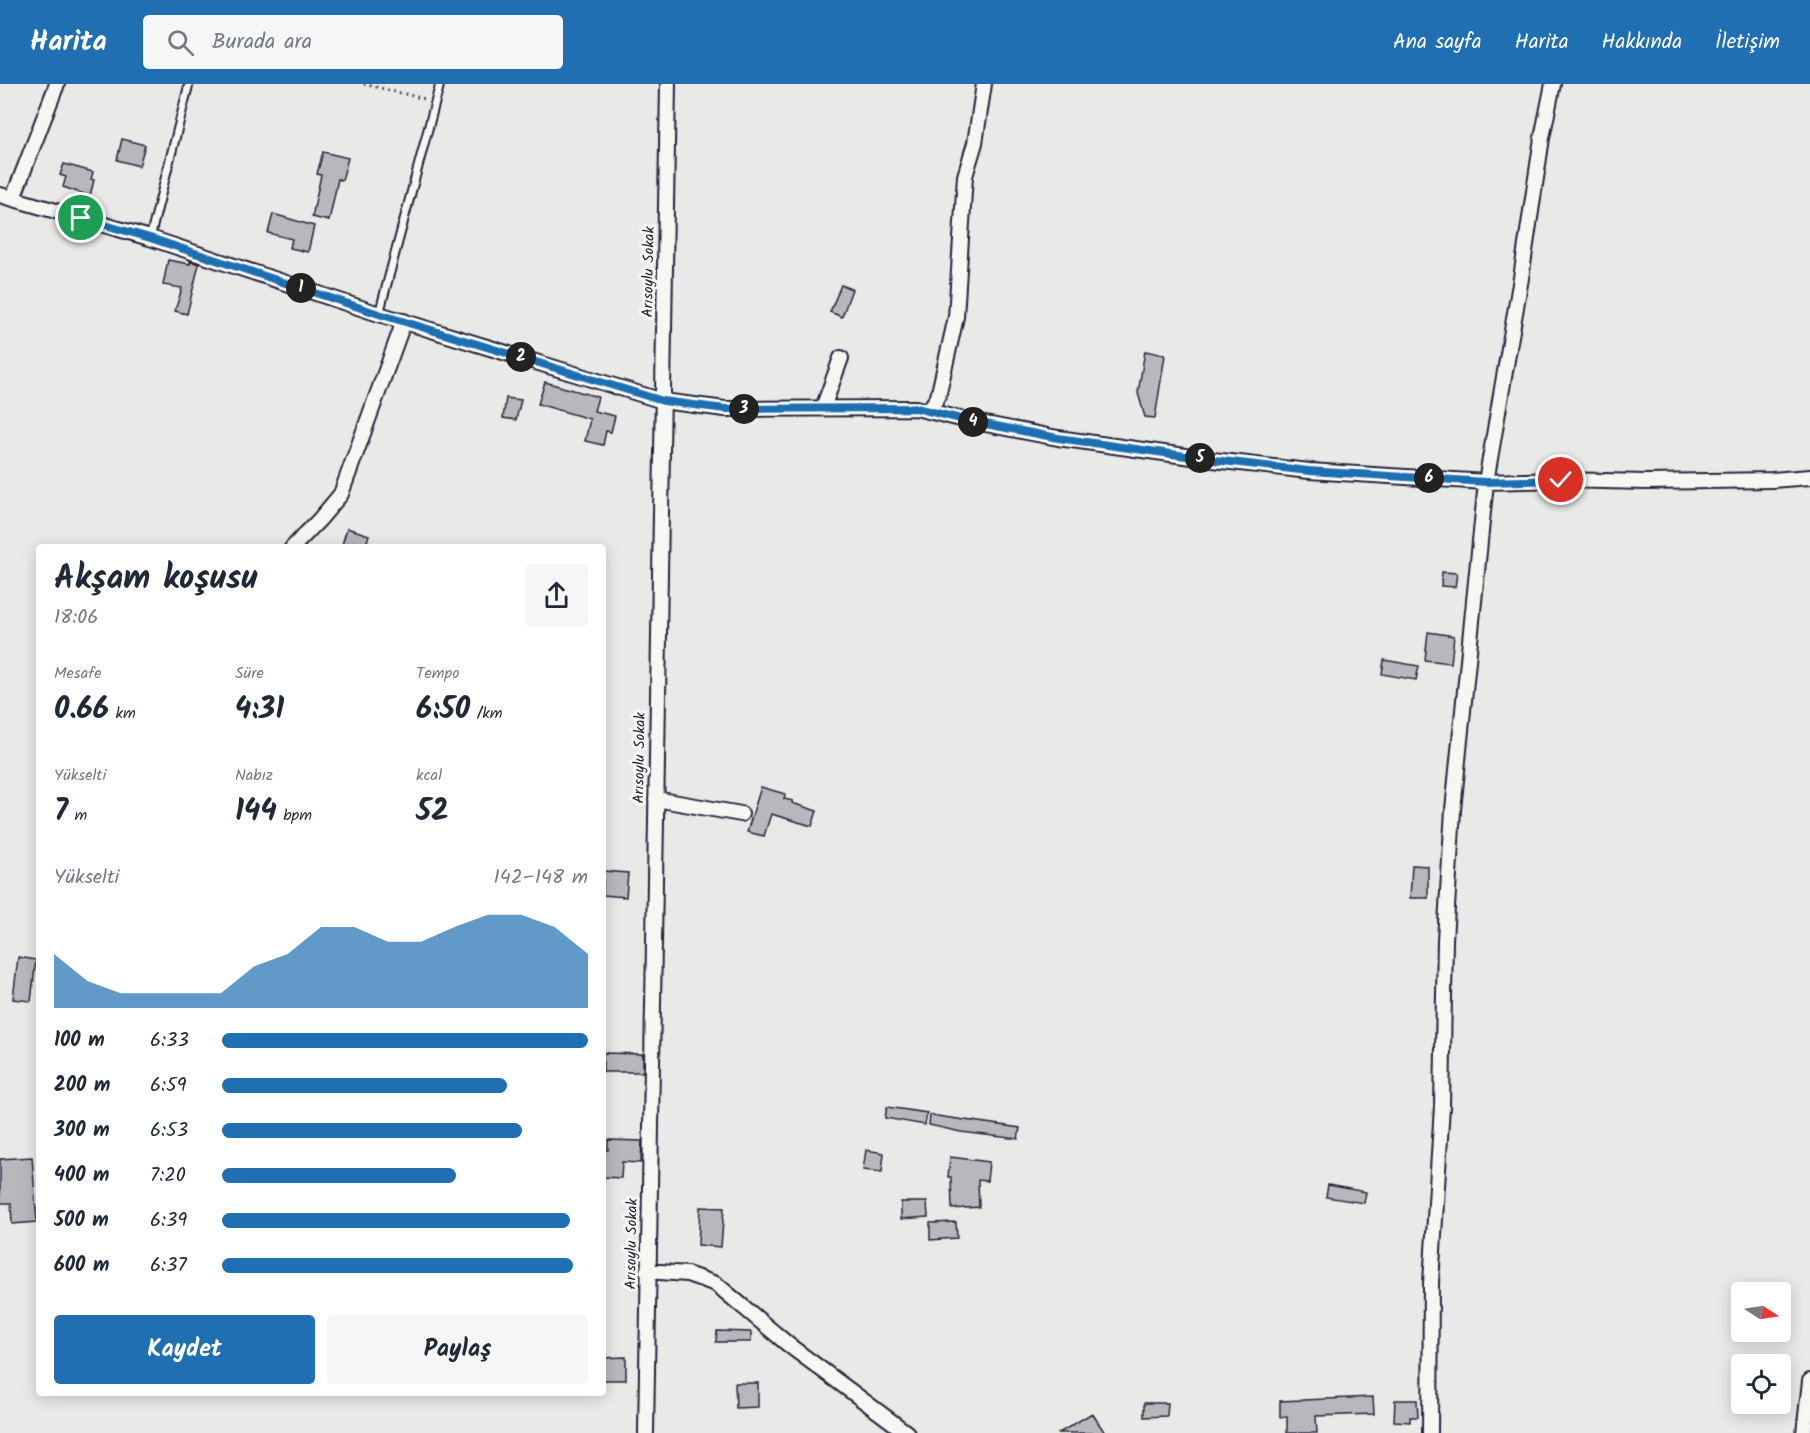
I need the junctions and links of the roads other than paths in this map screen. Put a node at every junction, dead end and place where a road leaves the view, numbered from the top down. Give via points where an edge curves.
1 (57, 84) edge
2 (189, 84) edge
3 (440, 84) edge
4 (668, 84) edge
5 (984, 84) edge
6 (1553, 84) edge
7 (6, 197) edge
8 (150, 238) junction
9 (379, 314) junction
10 (404, 321) junction
11 (841, 358) dead end
12 (663, 401) junction
13 (824, 408) junction
14 (928, 411) junction
15 (1810, 477) edge
16 (1486, 482) junction
17 (296, 544) edge
18 (656, 799) junction
19 (741, 814) dead end
20 (647, 1271) junction
21 (1810, 1381) edge
22 (646, 1433) edge
23 (907, 1433) edge
24 (1430, 1433) edge
25 (1804, 1433) edge

1 - 7 street
2 - 8 lane
3 - 9 lane
4 - 12 street, Arısoylu Sokak
5 - 14 street via 975,143 965,176 956,317 938,396
6 - 16 street
7 - 8 street
8 - 9 street
9 - 10 street
10 - 12 street
10 - 17 street via 341,494
11 - 13 street
12 - 13 street via 725,409
12 - 18 street, Arısoylu Sokak
13 - 14 street
14 - 16 street via 1058,438 1214,460 1309,471
15 - 16 street
16 - 24 street via 1453,810 1445,940 1442,1106 1431,1283
18 - 19 street
18 - 20 street, Arısoylu Sokak
20 - 22 street, Arısoylu Sokak
20 - 23 street via 687,1275 716,1284 790,1346
21 - 25 street

